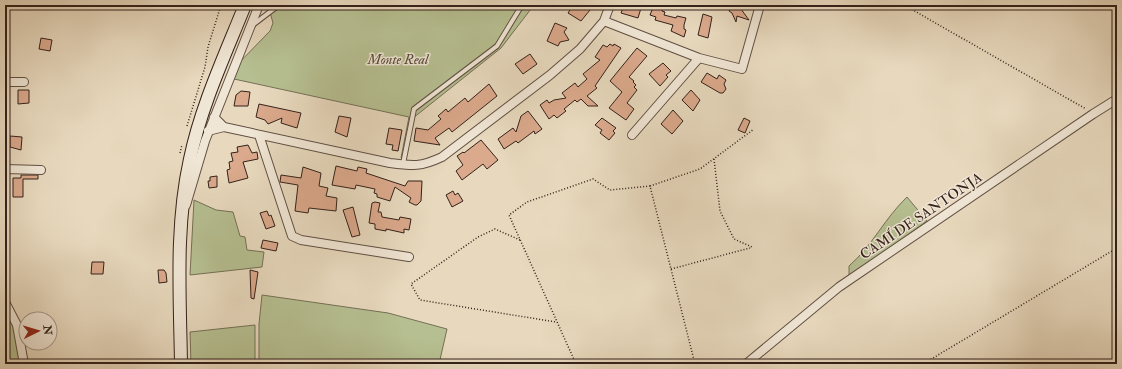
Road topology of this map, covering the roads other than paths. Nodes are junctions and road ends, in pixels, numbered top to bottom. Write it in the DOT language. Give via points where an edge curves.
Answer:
graph roads {
  1 [pos="245,5"];
  2 [pos="259,5"];
  3 [pos="278,5"];
  4 [pos="522,5"];
  5 [pos="610,5"];
  6 [pos="760,5"];
  7 [pos="604,21"];
  8 [pos="250,26"];
  9 [pos="699,58"];
  10 [pos="5,82"];
  11 [pos="24,82"];
  12 [pos="1117,99"];
  13 [pos="214,117"];
  14 [pos="224,127"];
  15 [pos="208,131"];
  16 [pos="259,135"];
  17 [pos="632,135"];
  18 [pos="403,164"];
  19 [pos="5,169"];
  20 [pos="41,170"];
  21 [pos="182,215"];
  22 [pos="409,257"];
  23 [pos="5,302"];
  24 [pos="24,364"];
  25 [pos="181,364"];
  26 [pos="746,364"];
  1 -- 21 [label="main road" via="196,134"];
  2 -- 8 [label="street"];
  3 -- 8 [label="lane"];
  4 -- 18 [label="lane" via="498,46 414,109"];
  5 -- 7 [label="street"];
  6 -- 9 [label="street" via="742,69"];
  7 -- 9 [label="street"];
  7 -- 18 [label="street" via="580,49 550,75 442,157 426,165"];
  8 -- 13 [label="street"];
  9 -- 17 [label="street"];
  10 -- 11 [label="street"];
  12 -- 26 [label="street, CAMÍ DE SANTONJA" via="840,287"];
  13 -- 14 [label="street"];
  13 -- 15 [label="street"];
  14 -- 15 [label="street"];
  14 -- 16 [label="street"];
  15 -- 21 [label="street" via="191,193"];
  16 -- 18 [label="street"];
  16 -- 22 [label="street" via="292,236 301,240"];
  19 -- 20 [label="street"];
  21 -- 25 [label="main road"];
  23 -- 24 [label="street" via="17,325"];
}
